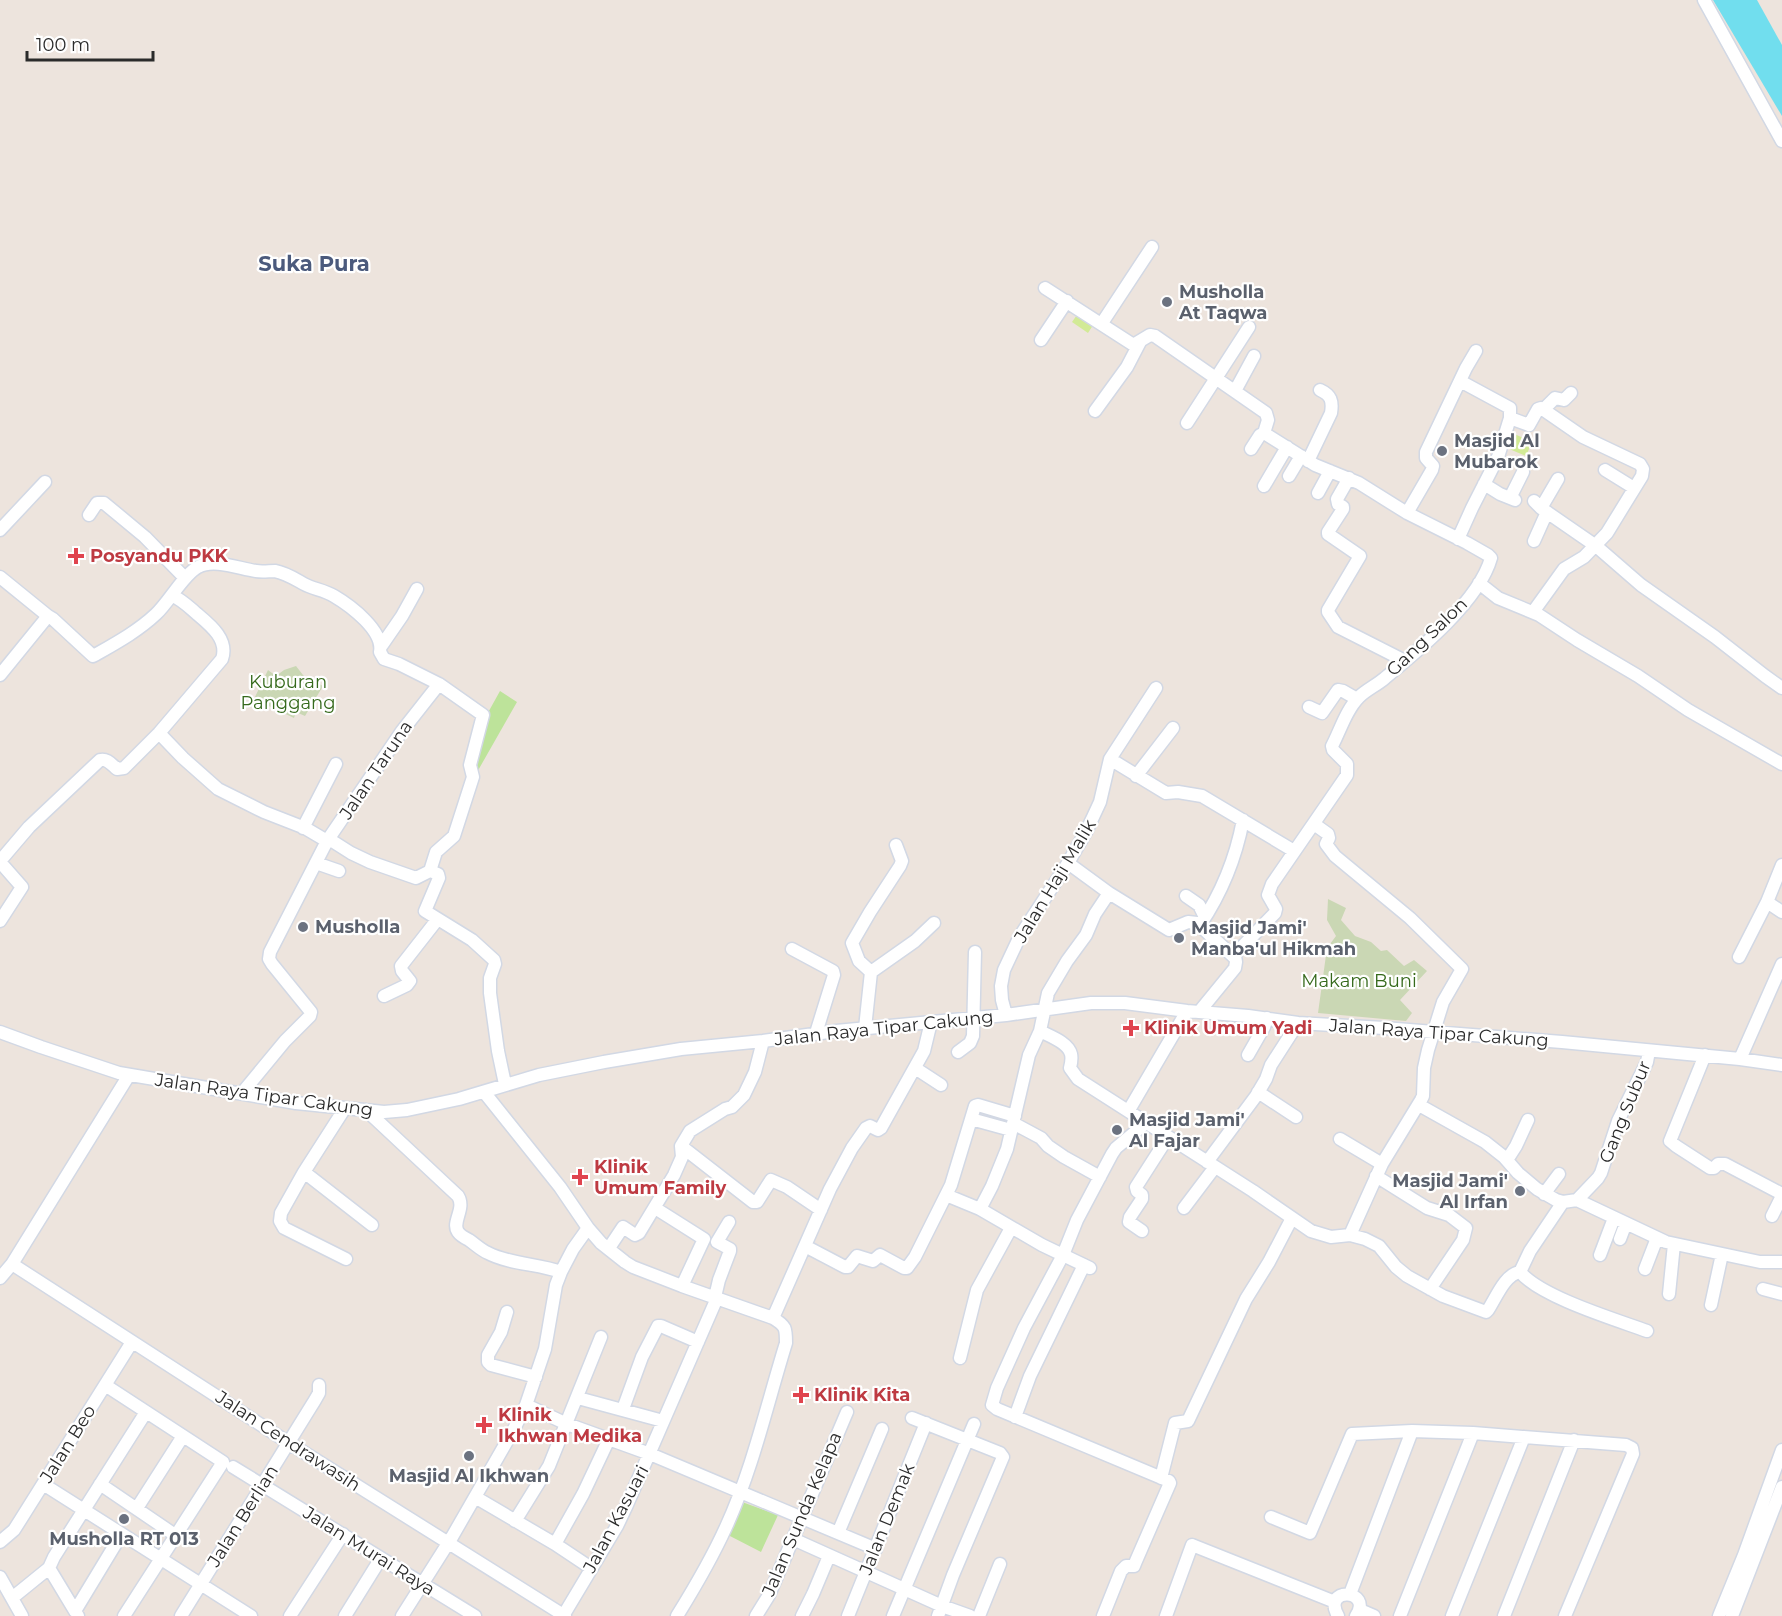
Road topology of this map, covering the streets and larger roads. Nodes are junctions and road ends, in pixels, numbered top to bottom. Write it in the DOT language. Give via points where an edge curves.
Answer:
graph roads {
  1 [pos="1704,0"];
  2 [pos="1782,141"];
  3 [pos="1152,247"];
  4 [pos="1045,288"];
  5 [pos="1067,301"];
  6 [pos="1102,323"];
  7 [pos="1249,327"];
  8 [pos="1041,340"];
  9 [pos="1140,342"];
  10 [pos="1476,351"];
  11 [pos="1254,356"];
  12 [pos="1216,378"];
  13 [pos="1460,381"];
  14 [pos="1235,390"];
  15 [pos="1320,390"];
  16 [pos="1570,393"];
  17 [pos="1544,409"];
  18 [pos="1095,411"];
  19 [pos="1510,418"];
  20 [pos="1187,423"];
  21 [pos="1264,433"];
  22 [pos="1287,447"];
  23 [pos="1251,449"];
  24 [pos="1305,459"];
  25 [pos="1605,470"];
  26 [pos="1330,471"];
  27 [pos="1523,472"];
  28 [pos="1289,476"];
  29 [pos="1349,478"];
  30 [pos="1558,479"];
  31 [pos="45,482"];
  32 [pos="1484,484"];
  33 [pos="1264,486"];
  34 [pos="1634,488"];
  35 [pos="1318,493"];
  36 [pos="1541,507"];
  37 [pos="1407,513"];
  38 [pos="88,515"];
  39 [pos="0,530"];
  40 [pos="1458,540"];
  41 [pos="1534,541"];
  42 [pos="1596,546"];
  43 [pos="0,577"];
  44 [pos="185,578"];
  45 [pos="1479,583"];
  46 [pos="417,589"];
  47 [pos="173,596"];
  48 [pos="1533,612"];
  49 [pos="51,617"];
  50 [pos="382,645"];
  51 [pos="1405,661"];
  52 [pos="0,675"];
  53 [pos="439,684"];
  54 [pos="1156,688"];
  55 [pos="1782,688"];
  56 [pos="1357,699"];
  57 [pos="1309,707"];
  58 [pos="1173,728"];
  59 [pos="159,733"];
  60 [pos="1110,759"];
  61 [pos="336,764"];
  62 [pos="1782,764"];
  63 [pos="1136,776"];
  64 [pos="1243,820"];
  65 [pos="1314,824"];
  66 [pos="303,828"];
  67 [pos="328,840"];
  68 [pos="896,845"];
  69 [pos="1294,851"];
  70 [pos="0,862"];
  71 [pos="316,863"];
  72 [pos="1068,863"];
  73 [pos="1782,865"];
  74 [pos="339,871"];
  75 [pos="430,871"];
  76 [pos="1109,893"];
  77 [pos="1186,896"];
  78 [pos="1767,902"];
  79 [pos="1782,912"];
  80 [pos="436,920"];
  81 [pos="0,921"];
  82 [pos="1203,921"];
  83 [pos="934,923"];
  84 [pos="792,949"];
  85 [pos="975,952"];
  86 [pos="1739,957"];
  87 [pos="1235,958"];
  88 [pos="1782,964"];
  89 [pos="871,972"];
  90 [pos="384,996"];
  91 [pos="1045,1008"];
  92 [pos="1193,1011"];
  93 [pos="1006,1015"];
  94 [pos="974,1018"];
  95 [pos="1267,1018"];
  96 [pos="931,1022"];
  97 [pos="1298,1023"];
  98 [pos="865,1028"];
  99 [pos="1040,1031"];
  100 [pos="0,1032"];
  101 [pos="1434,1032"];
  102 [pos="816,1033"];
  103 [pos="763,1041"];
  104 [pos="1649,1051"];
  105 [pos="958,1052"];
  106 [pos="1248,1055"];
  107 [pos="1705,1055"];
  108 [pos="1740,1059"];
  109 [pos="1782,1065"];
  110 [pos="915,1068"];
  111 [pos="129,1075"];
  112 [pos="505,1084"];
  113 [pos="941,1085"];
  114 [pos="484,1092"];
  115 [pos="1258,1092"];
  116 [pos="242,1093"];
  117 [pos="1419,1105"];
  118 [pos="345,1108"];
  119 [pos="366,1110"];
  120 [pos="1129,1110"];
  121 [pos="1296,1117"];
  122 [pos="1528,1120"];
  123 [pos="1147,1122"];
  124 [pos="1013,1123"];
  125 [pos="1168,1137"];
  126 [pos="1340,1139"];
  127 [pos="681,1146"];
  128 [pos="1507,1160"];
  129 [pos="1211,1164"];
  130 [pos="1382,1164"];
  131 [pos="304,1172"];
  132 [pos="1559,1174"];
  133 [pos="1376,1176"];
  134 [pos="1100,1177"];
  135 [pos="1544,1194"];
  136 [pos="946,1195"];
  137 [pos="1782,1195"];
  138 [pos="1577,1200"];
  139 [pos="1563,1202"];
  140 [pos="655,1208"];
  141 [pos="1184,1208"];
  142 [pos="980,1209"];
  143 [pos="821,1210"];
  144 [pos="1772,1216"];
  145 [pos="1292,1218"];
  146 [pos="1614,1218"];
  147 [pos="729,1222"];
  148 [pos="1626,1223"];
  149 [pos="372,1225"];
  150 [pos="588,1228"];
  151 [pos="1011,1228"];
  152 [pos="1142,1231"];
  153 [pos="1350,1234"];
  154 [pos="1657,1238"];
  155 [pos="1620,1239"];
  156 [pos="1674,1244"];
  157 [pos="805,1246"];
  158 [pos="609,1248"];
  159 [pos="1722,1254"];
  160 [pos="1063,1255"];
  161 [pos="1600,1255"];
  162 [pos="346,1259"];
  163 [pos="1782,1262"];
  164 [pos="12,1264"];
  165 [pos="1645,1269"];
  166 [pos="561,1272"];
  167 [pos="1520,1272"];
  168 [pos="0,1278"];
  169 [pos="682,1286"];
  170 [pos="1430,1289"];
  171 [pos="1763,1289"];
  172 [pos="1669,1294"];
  173 [pos="1782,1294"];
  174 [pos="716,1297"];
  175 [pos="1711,1305"];
  176 [pos="507,1312"];
  177 [pos="773,1318"];
  178 [pos="1647,1331"];
  179 [pos="601,1337"];
  180 [pos="132,1342"];
  181 [pos="698,1342"];
  182 [pos="960,1358"];
  183 [pos="536,1377"];
  184 [pos="105,1385"];
  185 [pos="319,1385"];
  186 [pos="578,1398"];
  187 [pos="526,1405"];
  188 [pos="622,1409"];
  189 [pos="146,1412"];
  190 [pos="847,1412"];
  191 [pos="1015,1417"];
  192 [pos="912,1419"];
  193 [pos="663,1421"];
  194 [pos="926,1423"];
  195 [pos="567,1424"];
  196 [pos="974,1424"];
  197 [pos="882,1429"];
  198 [pos="1412,1431"];
  199 [pos="1473,1433"];
  200 [pos="183,1436"];
  201 [pos="1524,1437"];
  202 [pos="609,1439"];
  203 [pos="967,1439"];
  204 [pos="1575,1440"];
  205 [pos="289,1443"];
  206 [pos="1782,1450"];
  207 [pos="651,1454"];
  208 [pos="228,1464"];
  209 [pos="1161,1478"];
  210 [pos="43,1484"];
  211 [pos="100,1484"];
  212 [pos="262,1485"];
  213 [pos="1782,1487"];
  214 [pos="740,1492"];
  215 [pos="475,1497"];
  216 [pos="136,1508"];
  217 [pos="83,1510"];
  218 [pos="802,1517"];
  219 [pos="1270,1517"];
  220 [pos="515,1521"];
  221 [pos="838,1533"];
  222 [pos="343,1534"];
  223 [pos="122,1535"];
  224 [pos="175,1535"];
  225 [pos="793,1539"];
  226 [pos="0,1542"];
  227 [pos="448,1542"];
  228 [pos="555,1544"];
  229 [pos="876,1549"];
  230 [pos="829,1556"];
  231 [pos="381,1558"];
  232 [pos="160,1559"];
  233 [pos="1000,1564"];
  234 [pos="49,1568"];
  235 [pos="591,1568"];
  236 [pos="866,1572"];
  237 [pos="0,1577"];
  238 [pos="200,1585"];
  239 [pos="422,1585"];
  240 [pos="904,1589"];
  241 [pos="1350,1594"];
  242 [pos="12,1598"];
  243 [pos="1335,1602"];
  244 [pos="455,1611"];
  245 [pos="940,1611"];
  246 [pos="76,1613"];
  247 [pos="1358,1613"];
  248 [pos="243,1614"];
  249 [pos="22,1616"];
  250 [pos="124,1616"];
  251 [pos="181,1616"];
  252 [pos="290,1616"];
  253 [pos="345,1616"];
  254 [pos="402,1616"];
  255 [pos="475,1616"];
  256 [pos="564,1616"];
  257 [pos="677,1616"];
  258 [pos="756,1616"];
  259 [pos="802,1616"];
  260 [pos="848,1616"];
  261 [pos="893,1616"];
  262 [pos="970,1616"];
  263 [pos="979,1616"];
  264 [pos="1103,1616"];
  265 [pos="1166,1616"];
  266 [pos="1338,1616"];
  267 [pos="1374,1616"];
  268 [pos="1400,1616"];
  269 [pos="1452,1616"];
  270 [pos="1504,1616"];
  271 [pos="1565,1616"];
  272 [pos="1719,1616"];
  273 [pos="1732,1616"];
  1 -- 2 [label="street"];
  3 -- 6 [label="street"];
  4 -- 5 [label="street"];
  5 -- 6 [label="street"];
  5 -- 8 [label="street"];
  6 -- 9 [label="street" via="1132,344"];
  7 -- 12 [label="street"];
  9 -- 12 [label="street" via="1146,336 1155,336"];
  9 -- 18 [label="street"];
  10 -- 13 [label="street"];
  11 -- 14 [label="street"];
  12 -- 14 [label="street"];
  12 -- 20 [label="street"];
  13 -- 19 [label="street" via="1510,408"];
  13 -- 37 [label="street" via="1425,452 1432,470"];
  14 -- 21 [label="street" via="1268,415"];
  15 -- 24 [label="street" via="1328,395 1331,413"];
  16 -- 17 [label="street" via="1564,400 1552,399"];
  17 -- 19 [label="street" via="1538,410 1529,424"];
  17 -- 34 [label="street" via="1583,437 1640,465 1642,476"];
  19 -- 32 [label="street" via="1498,457"];
  21 -- 22 [label="street, Gang Salon"];
  21 -- 23 [label="street"];
  22 -- 24 [label="street, Gang Salon"];
  22 -- 33 [label="street"];
  24 -- 26 [label="street, Gang Salon"];
  24 -- 28 [label="street"];
  25 -- 34 [label="street"];
  26 -- 29 [label="street, Gang Salon"];
  26 -- 35 [label="street"];
  27 -- 32 [label="street" via="1513,499"];
  29 -- 37 [label="street, Gang Salon"];
  29 -- 51 [label="street" via="1337,499 1343,509 1328,534 1360,556 1328,612 1338,627"];
  30 -- 36 [label="street"];
  31 -- 39 [label="street"];
  32 -- 40 [label="street"];
  34 -- 42 [label="street"];
  36 -- 41 [label="street"];
  36 -- 42 [label="street"];
  37 -- 40 [label="street, Gang Salon"];
  38 -- 44 [label="street" via="97,503 104,503"];
  40 -- 45 [label="street, Gang Salon" via="1491,558"];
  42 -- 48 [label="street" via="1564,569"];
  42 -- 55 [label="street" via="1641,585"];
  43 -- 49 [label="street"];
  44 -- 47 [label="street"];
  44 -- 50 [label="street" via="200,566 231,564 294,577 333,595 358,613"];
  45 -- 48 [label="street" via="1504,602"];
  45 -- 51 [label="street, Gang Salon" via="1461,607"];
  46 -- 50 [label="street"];
  47 -- 49 [label="street" via="129,636 95,656"];
  47 -- 59 [label="street" via="213,627 223,656"];
  48 -- 62 [label="street" via="1720,730"];
  49 -- 52 [label="street"];
  50 -- 53 [label="street" via="384,659"];
  51 -- 56 [label="street, Gang Salon"];
  53 -- 67 [label="street, Jalan Taruna"];
  53 -- 75 [label="street" via="483,715 470,765 473,777 454,836 436,852"];
  54 -- 60 [label="street, Jalan Haji Malik"];
  56 -- 57 [label="street" via="1338,690 1322,713"];
  56 -- 65 [label="street, Gang Salon" via="1332,746 1347,764 1347,775"];
  58 -- 63 [label="street"];
  59 -- 66 [label="street" via="218,789"];
  59 -- 70 [label="street" via="124,768 117,769 100,760 29,827"];
  60 -- 63 [label="street"];
  60 -- 72 [label="street, Jalan Haji Malik" via="1096,813"];
  61 -- 66 [label="street"];
  63 -- 64 [label="street" via="1166,793 1200,795"];
  64 -- 69 [label="street"];
  64 -- 82 [label="street" via="1239,844"];
  65 -- 69 [label="street, Gang Salon"];
  65 -- 101 [label="street" via="1328,834 1326,844 1335,856 1461,966"];
  66 -- 67 [label="street"];
  67 -- 71 [label="street, Jalan Taruna"];
  67 -- 75 [label="street" via="370,862 416,878"];
  68 -- 89 [label="street" via="902,863 852,943 859,961"];
  69 -- 87 [label="street, Gang Salon" via="1268,893 1275,913"];
  70 -- 81 [label="street" via="22,886"];
  71 -- 74 [label="street"];
  71 -- 116 [label="street, Jalan Taruna" via="269,959 309,1008 310,1016"];
  72 -- 76 [label="street"];
  72 -- 93 [label="street, Jalan Haji Malik" via="1020,936 1004,970 1001,986"];
  73 -- 78 [label="street"];
  75 -- 80 [label="street" via="439,878 424,911"];
  76 -- 82 [label="street" via="1169,930"];
  76 -- 91 [label="street" via="1053,983"];
  77 -- 82 [label="street" via="1199,905"];
  78 -- 79 [label="street"];
  78 -- 86 [label="street"];
  80 -- 90 [label="street" via="401,966 410,981"];
  80 -- 112 [label="street" via="472,940 494,960 490,993"];
  82 -- 87 [label="street"];
  83 -- 89 [label="street"];
  84 -- 102 [label="street" via="834,975"];
  85 -- 94 [label="street"];
  87 -- 92 [label="street, Gang Salon" via="1235,968"];
  88 -- 108 [label="street"];
  89 -- 98 [label="street"];
  91 -- 92 [label="street, Jalan Raya Tipar Cakung" via="1125,1003"];
  91 -- 93 [label="street, Jalan Raya Tipar Cakung"];
  91 -- 99 [label="street"];
  92 -- 95 [label="street, Jalan Raya Tipar Cakung"];
  92 -- 120 [label="street, Gang Salon"];
  93 -- 94 [label="street, Jalan Raya Tipar Cakung"];
  94 -- 96 [label="street, Jalan Raya Tipar Cakung"];
  94 -- 105 [label="street" via="972,1040"];
  95 -- 97 [label="street, Jalan Raya Tipar Cakung"];
  95 -- 106 [label="street"];
  96 -- 98 [label="street, Jalan Raya Tipar Cakung"];
  96 -- 110 [label="street" via="926,1047"];
  97 -- 101 [label="street, Jalan Raya Tipar Cakung"];
  97 -- 115 [label="street"];
  98 -- 102 [label="street, Jalan Raya Tipar Cakung"];
  99 -- 120 [label="street" via="1070,1050 1074,1075"];
  99 -- 124 [label="street" via="1029,1055"];
  100 -- 111 [label="street, Jalan Raya Tipar Cakung"];
  101 -- 104 [label="street, Jalan Raya Tipar Cakung"];
  101 -- 117 [label="street" via="1425,1060"];
  102 -- 103 [label="street, Jalan Raya Tipar Cakung"];
  103 -- 112 [label="street, Jalan Raya Tipar Cakung" via="636,1056"];
  103 -- 127 [label="street" via="744,1095 732,1107 690,1131"];
  104 -- 107 [label="street, Jalan Raya Tipar Cakung"];
  104 -- 138 [label="street, Gang Subur" via="1618,1121 1601,1173"];
  107 -- 108 [label="street, Jalan Raya Tipar Cakung"];
  107 -- 137 [label="street" via="1670,1141 1710,1168 1725,1164"];
  108 -- 109 [label="street, Jalan Raya Tipar Cakung"];
  110 -- 113 [label="street"];
  110 -- 143 [label="street" via="881,1128 868,1127 852,1148"];
  111 -- 116 [label="street, Jalan Raya Tipar Cakung"];
  111 -- 164 [label="street"];
  112 -- 114 [label="street, Jalan Raya Tipar Cakung"];
  114 -- 119 [label="street, Jalan Raya Tipar Cakung" via="407,1110"];
  114 -- 150 [label="street"];
  115 -- 121 [label="street"];
  115 -- 129 [label="street"];
  116 -- 118 [label="street, Jalan Raya Tipar Cakung" via="299,1098"];
  117 -- 128 [label="street" via="1485,1142"];
  117 -- 130 [label="street"];
  118 -- 119 [label="street, Jalan Raya Tipar Cakung"];
  118 -- 131 [label="street"];
  119 -- 166 [label="street" via="459,1196 458,1233 491,1254"];
  120 -- 123 [label="street"];
  122 -- 128 [label="street"];
  123 -- 125 [label="street"];
  123 -- 134 [label="street" via="1116,1148"];
  124 -- 134 [label="street"];
  124 -- 136 [label="street" via="971,1119"];
  124 -- 142 [label="street" via="1007,1149"];
  125 -- 129 [label="street"];
  125 -- 152 [label="street" via="1136,1187 1142,1199 1129,1222"];
  126 -- 130 [label="street"];
  127 -- 140 [label="street" via="679,1165"];
  127 -- 143 [label="street" via="753,1202 757,1202 771,1180"];
  128 -- 135 [label="street"];
  129 -- 141 [label="street"];
  129 -- 145 [label="street"];
  130 -- 133 [label="street"];
  131 -- 149 [label="street"];
  131 -- 162 [label="street" via="280,1221 293,1233"];
  132 -- 135 [label="street"];
  133 -- 153 [label="street"];
  133 -- 170 [label="street" via="1466,1228 1463,1240"];
  134 -- 160 [label="street"];
  135 -- 139 [label="street"];
  136 -- 142 [label="street"];
  136 -- 157 [label="street" via="907,1268 880,1255 871,1262 857,1256 844,1267"];
  137 -- 144 [label="street"];
  138 -- 139 [label="street"];
  138 -- 146 [label="street"];
  139 -- 167 [label="street"];
  140 -- 158 [label="street" via="639,1233 623,1227"];
  140 -- 169 [label="street" via="704,1239"];
  142 -- 151 [label="street"];
  143 -- 157 [label="street"];
  145 -- 153 [label="street" via="1311,1231 1331,1237"];
  145 -- 209 [label="street" via="1246,1299 1188,1421 1175,1423"];
  146 -- 148 [label="street"];
  146 -- 161 [label="street"];
  147 -- 174 [label="street, Jalan Kasuari" via="717,1242 730,1251"];
  148 -- 154 [label="street"];
  148 -- 155 [label="street"];
  150 -- 158 [label="street"];
  150 -- 166 [label="street"];
  151 -- 160 [label="street"];
  151 -- 182 [label="street" via="977,1290"];
  153 -- 170 [label="street" via="1379,1246 1401,1271"];
  154 -- 156 [label="street"];
  154 -- 165 [label="street"];
  156 -- 159 [label="street"];
  156 -- 172 [label="street"];
  157 -- 177 [label="street"];
  158 -- 169 [label="street" via="633,1267"];
  159 -- 163 [label="street"];
  159 -- 175 [label="street"];
  160 -- 191 [label="street" via="997,1388 992,1405"];
  160 -- 191 [label="street" via="1087,1267 1030,1376"];
  164 -- 168 [label="street"];
  164 -- 180 [label="street, Jalan Cendrawasih"];
  166 -- 183 [label="street"];
  167 -- 170 [label="street" via="1513,1273 1486,1312"];
  167 -- 178 [label="street" via="1552,1294"];
  169 -- 174 [label="street"];
  171 -- 173 [label="street"];
  174 -- 177 [label="street"];
  174 -- 181 [label="street, Jalan Kasuari"];
  176 -- 183 [label="street" via="487,1361"];
  177 -- 214 [label="street" via="786,1328 786,1342"];
  179 -- 186 [label="street"];
  180 -- 184 [label="street, Jalan Beo"];
  180 -- 205 [label="street, Jalan Cendrawasih"];
  181 -- 188 [label="street" via="658,1326"];
  181 -- 193 [label="street, Jalan Kasuari"];
  183 -- 187 [label="street"];
  184 -- 189 [label="street, Jalan Murai Raya"];
  184 -- 210 [label="street, Jalan Beo"];
  185 -- 205 [label="street, Jalan Berlian" via="317,1397"];
  186 -- 188 [label="street"];
  186 -- 195 [label="street"];
  187 -- 195 [label="street"];
  187 -- 215 [label="street"];
  188 -- 193 [label="street"];
  189 -- 200 [label="street, Jalan Murai Raya"];
  189 -- 211 [label="street"];
  190 -- 218 [label="street, Jalan Sunda Kelapa"];
  191 -- 209 [label="street"];
  192 -- 194 [label="street"];
  193 -- 207 [label="street, Jalan Kasuari"];
  194 -- 203 [label="street"];
  194 -- 229 [label="street, Jalan Demak"];
  195 -- 202 [label="street"];
  195 -- 220 [label="street" via="549,1466"];
  196 -- 203 [label="street"];
  197 -- 221 [label="street"];
  198 -- 199 [label="street"];
  198 -- 219 [label="street" via="1352,1434 1310,1533"];
  198 -- 241 [label="street"];
  199 -- 201 [label="street"];
  199 -- 268 [label="street"];
  200 -- 208 [label="street, Jalan Murai Raya"];
  200 -- 216 [label="street"];
  201 -- 204 [label="street"];
  201 -- 269 [label="street"];
  202 -- 207 [label="street"];
  202 -- 228 [label="street"];
  203 -- 240 [label="street"];
  203 -- 245 [label="street" via="1003,1457"];
  204 -- 270 [label="street"];
  204 -- 271 [label="street" via="1626,1444 1633,1454"];
  205 -- 212 [label="street, Jalan Berlian"];
  205 -- 227 [label="street, Jalan Cendrawasih"];
  206 -- 272 [label="street"];
  207 -- 214 [label="street"];
  207 -- 235 [label="street, Jalan Kasuari"];
  208 -- 212 [label="street, Jalan Murai Raya"];
  208 -- 224 [label="street"];
  209 -- 264 [label="street" via="1170,1485 1137,1561 1121,1571"];
  210 -- 217 [label="street"];
  210 -- 226 [label="street, Jalan Beo" via="14,1530"];
  211 -- 216 [label="street"];
  211 -- 217 [label="street"];
  212 -- 222 [label="street, Jalan Murai Raya"];
  212 -- 238 [label="street, Jalan Berlian"];
  213 -- 273 [label="street"];
  214 -- 218 [label="street"];
  214 -- 257 [label="street" via="727,1527"];
  215 -- 220 [label="street"];
  215 -- 227 [label="street"];
  216 -- 224 [label="street"];
  217 -- 223 [label="street"];
  217 -- 234 [label="street"];
  218 -- 221 [label="street"];
  218 -- 225 [label="street, Jalan Sunda Kelapa"];
  220 -- 228 [label="street"];
  221 -- 229 [label="street"];
  222 -- 231 [label="street, Jalan Murai Raya"];
  222 -- 252 [label="street"];
  223 -- 232 [label="street"];
  223 -- 246 [label="street"];
  224 -- 232 [label="street"];
  225 -- 230 [label="street"];
  225 -- 258 [label="street, Jalan Sunda Kelapa"];
  227 -- 239 [label="street"];
  227 -- 256 [label="street, Jalan Cendrawasih"];
  228 -- 235 [label="street"];
  229 -- 236 [label="street, Jalan Demak"];
  230 -- 236 [label="street"];
  230 -- 259 [label="street"];
  231 -- 239 [label="street, Jalan Murai Raya"];
  231 -- 253 [label="street"];
  232 -- 238 [label="street"];
  232 -- 250 [label="street"];
  233 -- 263 [label="street"];
  234 -- 242 [label="street"];
  234 -- 246 [label="street"];
  235 -- 256 [label="street, Jalan Kasuari"];
  236 -- 240 [label="street"];
  236 -- 260 [label="street, Jalan Demak"];
  237 -- 242 [label="street"];
  238 -- 248 [label="street"];
  238 -- 251 [label="street, Jalan Berlian"];
  239 -- 244 [label="street, Jalan Murai Raya"];
  239 -- 254 [label="street"];
  240 -- 245 [label="street"];
  240 -- 261 [label="street"];
  241 -- 243 [label="street"];
  241 -- 247 [label="street" via="1360,1603"];
  242 -- 249 [label="street"];
  243 -- 265 [label="street" via="1192,1545"];
  243 -- 266 [label="street"];
  244 -- 255 [label="street, Jalan Murai Raya"];
  245 -- 262 [label="street"];
  247 -- 267 [label="street"];
}
